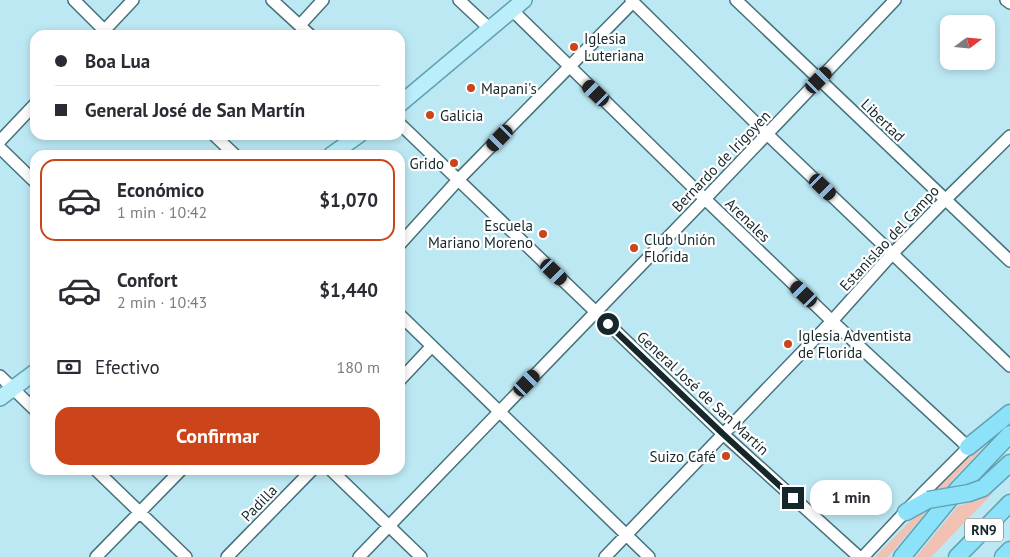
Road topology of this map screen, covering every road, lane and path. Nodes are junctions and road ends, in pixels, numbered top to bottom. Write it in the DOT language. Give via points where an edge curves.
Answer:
graph roads {
  1 [pos="74,0"];
  2 [pos="133,0"];
  3 [pos="272,0"];
  4 [pos="323,0"];
  5 [pos="459,0"];
  6 [pos="524,0"];
  7 [pos="736,0"];
  8 [pos="895,0"];
  9 [pos="1006,0"];
  10 [pos="632,1"];
  11 [pos="1010,3"];
  12 [pos="512,10"];
  13 [pos="300,25"];
  14 [pos="490,29"];
  15 [pos="101,30"];
  16 [pos="108,30"];
  17 [pos="305,30"];
  18 [pos="569,66"];
  19 [pos="819,80"];
  20 [pos="405,100"];
  21 [pos="30,109"];
  22 [pos="405,129"];
  23 [pos="767,134"];
  24 [pos="1010,136"];
  25 [pos="219,140"];
  26 [pos="351,140"];
  27 [pos="0,141"];
  28 [pos="0,148"];
  29 [pos="230,150"];
  30 [pos="338,150"];
  31 [pos="30,177"];
  32 [pos="458,180"];
  33 [pos="705,199"];
  34 [pos="945,200"];
  35 [pos="405,238"];
  36 [pos="892,254"];
  37 [pos="1010,261"];
  38 [pos="595,311"];
  39 [pos="405,320"];
  40 [pos="832,321"];
  41 [pos="432,346"];
  42 [pos="1010,366"];
  43 [pos="405,375"];
  44 [pos="0,376"];
  45 [pos="30,376"];
  46 [pos="13,388"];
  47 [pos="0,398"];
  48 [pos="1010,404"];
  49 [pos="30,405"];
  50 [pos="500,411"];
  51 [pos="1010,413"];
  52 [pos="723,434"];
  53 [pos="1010,434"];
  54 [pos="968,448"];
  55 [pos="1010,463"];
  56 [pos="101,475"];
  57 [pos="176,475"];
  58 [pos="307,475"];
  59 [pos="336,475"];
  60 [pos="1010,503"];
  61 [pos="140,512"];
  62 [pos="906,512"];
  63 [pos="390,526"];
  64 [pos="626,535"];
  65 [pos="1010,550"];
  66 [pos="96,557"];
  67 [pos="186,557"];
  68 [pos="227,557"];
  69 [pos="359,557"];
  70 [pos="421,557"];
  71 [pos="605,557"];
  72 [pos="649,557"];
  73 [pos="859,557"];
  74 [pos="863,557"];
  75 [pos="902,557"];
  76 [pos="957,557"];
  77 [pos="1003,557"];
  1 -- 15 [label="street"];
  2 -- 16 [label="street"];
  3 -- 13 [label="street"];
  4 -- 13 [label="street"];
  5 -- 14 [label="street"];
  6 -- 12 [label="main road"];
  7 -- 19 [label="street, Libertad"];
  8 -- 19 [label="street, Bernardo de Irigoyen"];
  9 -- 11 [label="street"];
  10 -- 18 [label="street"];
  10 -- 23 [label="street"];
  12 -- 14 [label="main road"];
  12 -- 18 [label="street, Arenales"];
  13 -- 17 [label="street"];
  14 -- 20 [label="main road"];
  18 -- 32 [label="street"];
  18 -- 33 [label="street, Arenales"];
  19 -- 23 [label="street, Bernardo de Irigoyen"];
  19 -- 34 [label="street, Libertad"];
  21 -- 27 [label="street"];
  22 -- 32 [label="street, General José de San Martín"];
  23 -- 33 [label="street, Bernardo de Irigoyen"];
  23 -- 36 [label="street"];
  24 -- 34 [label="street, Estanislao del Campo"];
  25 -- 29 [label="street"];
  26 -- 30 [label="main road"];
  28 -- 31 [label="street"];
  32 -- 35 [label="street"];
  32 -- 38 [label="street, General José de San Martín"];
  33 -- 38 [label="street, Bernardo de Irigoyen"];
  33 -- 40 [label="street, Arenales"];
  34 -- 36 [label="street, Estanislao del Campo"];
  34 -- 37 [label="street, Libertad"];
  36 -- 40 [label="street, Estanislao del Campo"];
  36 -- 42 [label="street"];
  38 -- 50 [label="street, Bernardo de Irigoyen"];
  38 -- 52 [label="street, General José de San Martín"];
  39 -- 41 [label="street"];
  40 -- 52 [label="street, Estanislao del Campo"];
  40 -- 54 [label="street, Arenales"];
  41 -- 43 [label="street"];
  41 -- 50 [label="street"];
  44 -- 46 [label="street"];
  45 -- 46 [label="main road"];
  46 -- 47 [label="main road"];
  46 -- 49 [label="street"];
  48 -- 54 [label="street"];
  50 -- 63 [label="street, Bernardo de Irigoyen"];
  50 -- 64 [label="street"];
  51 -- 54 [label="highway"];
  52 -- 64 [label="street, Estanislao del Campo"];
  52 -- 73 [label="street, General José de San Martín"];
  53 -- 75 [label="highway" via="957,490"];
  54 -- 62 [label="street"];
  55 -- 62 [label="highway, bridge" via="983,488 928,500"];
  56 -- 61 [label="street"];
  57 -- 61 [label="street"];
  58 -- 68 [label="street, Padilla"];
  59 -- 63 [label="street"];
  60 -- 76 [label="highway, RN9"];
  61 -- 66 [label="street"];
  61 -- 67 [label="street"];
  62 -- 74 [label="street"];
  63 -- 69 [label="street, Bernardo de Irigoyen"];
  63 -- 70 [label="street"];
  64 -- 71 [label="street, Estanislao del Campo"];
  64 -- 72 [label="street"];
  65 -- 77 [label="highway, RN9"];
}
